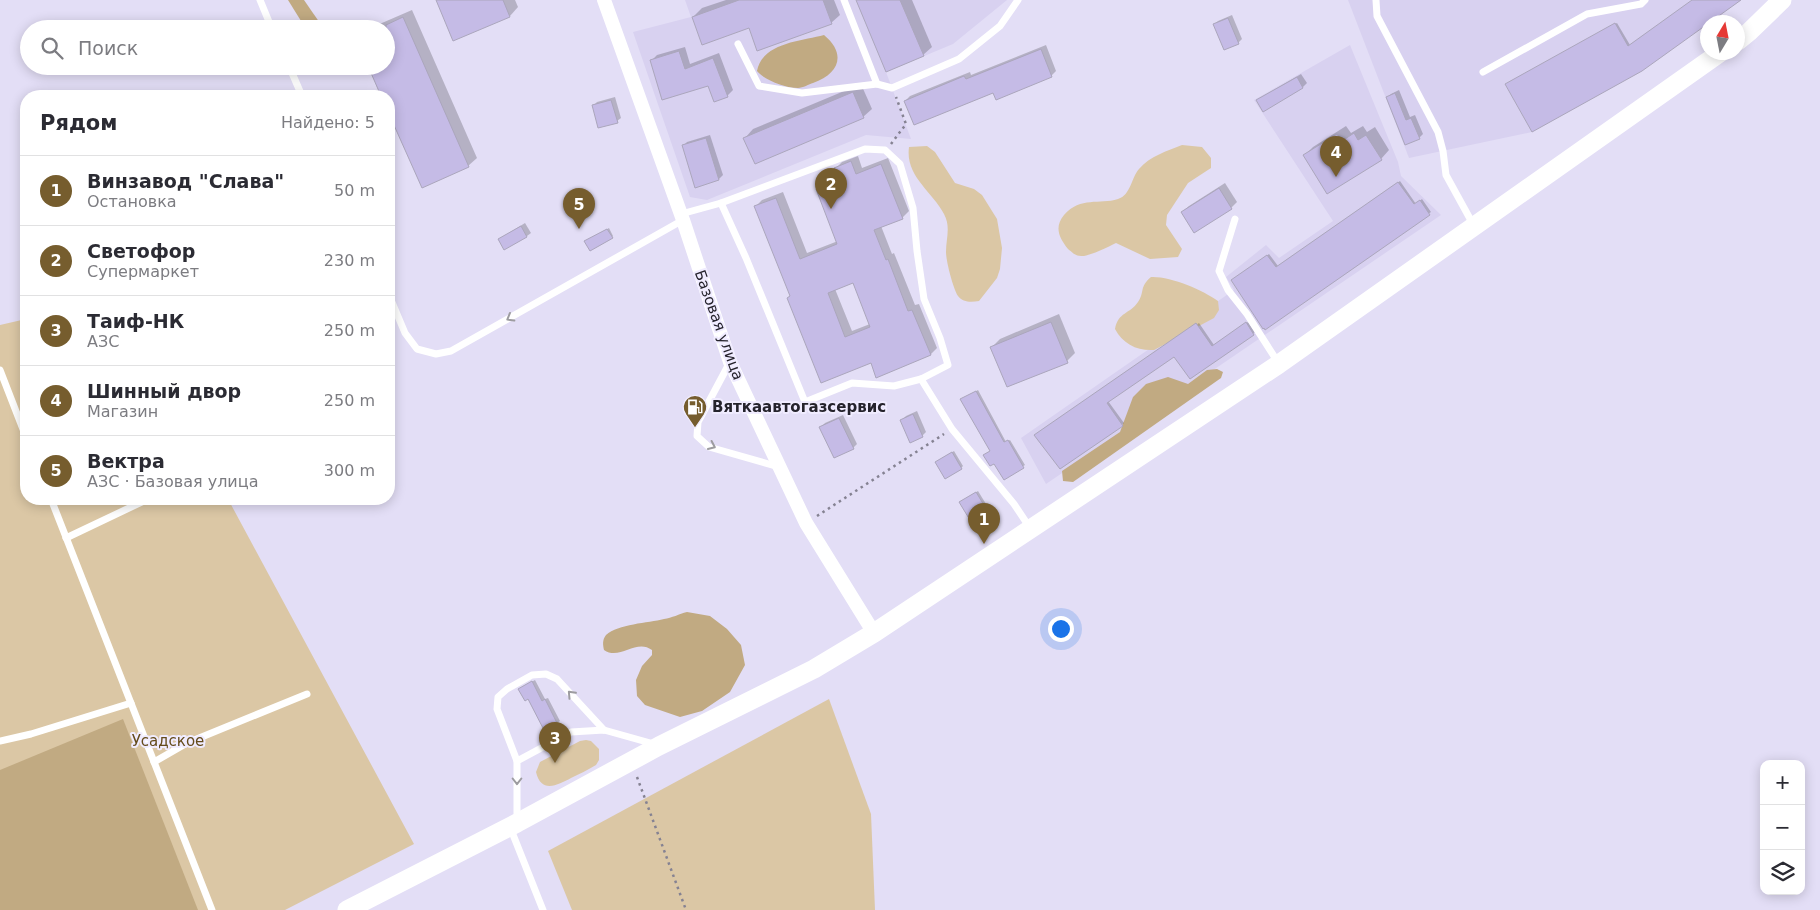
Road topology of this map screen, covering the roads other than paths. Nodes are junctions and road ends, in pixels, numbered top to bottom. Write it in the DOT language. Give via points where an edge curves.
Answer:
graph roads {
  1 [pos="260,0"];
  2 [pos="604,0"];
  3 [pos="844,0"];
  4 [pos="1018,0"];
  5 [pos="1376,0"];
  6 [pos="1645,0"];
  7 [pos="1782,0"];
  8 [pos="268,20"];
  9 [pos="1745,35"];
  10 [pos="738,44"];
  11 [pos="1710,60"];
  12 [pos="1483,72"];
  13 [pos="293,75"];
  14 [pos="877,84"];
  15 [pos="299,90"];
  16 [pos="721,203"];
  17 [pos="682,217"];
  18 [pos="1235,219"];
  19 [pos="1474,226"];
  20 [pos="395,309"];
  21 [pos="730,362"];
  22 [pos="1279,364"];
  23 [pos="0,370"];
  24 [pos="921,379"];
  25 [pos="20,421"];
  26 [pos="779,467"];
  27 [pos="53,505"];
  28 [pos="135,505"];
  29 [pos="1030,529"];
  30 [pos="66,538"];
  31 [pos="874,633"];
  32 [pos="307,694"];
  33 [pos="131,703"];
  34 [pos="604,730"];
  35 [pos="0,742"];
  36 [pos="659,746"];
  37 [pos="154,762"];
  38 [pos="517,762"];
  39 [pos="513,825"];
  40 [pos="212,910"];
  41 [pos="347,910"];
  42 [pos="543,910"];
  1 -- 8 [label="lane"];
  2 -- 17 [label="street, Базовая улица"];
  3 -- 14 [label="lane"];
  4 -- 14 [label="lane" via="1000,26 958,59 892,88"];
  5 -- 19 [label="lane" via="1377,16 1438,132 1446,175"];
  6 -- 12 [label="lane" via="1641,4 1587,14"];
  7 -- 9 [label="main road"];
  10 -- 14 [label="lane" via="759,86 802,92"];
  11 -- 19 [label="main road"];
  13 -- 15 [label="lane"];
  16 -- 17 [label="lane"];
  16 -- 24 [label="lane" via="805,402 852,383 894,386"];
  16 -- 24 [label="lane" via="865,149 885,150 900,164 913,208 924,299 948,365"];
  17 -- 20 [label="lane, one-way" via="451,351 436,354 417,349 405,333"];
  17 -- 21 [label="street, Базовая улица"];
  18 -- 22 [label="lane" via="1219,272"];
  19 -- 22 [label="main road"];
  21 -- 26 [label="street, Базовая улица"];
  21 -- 26 [label="lane, one-way" via="698,422 697,436 709,447"];
  22 -- 29 [label="main road"];
  23 -- 25 [label="lane"];
  24 -- 29 [label="lane" via="952,429 1014,504"];
  26 -- 31 [label="street, Базовая улица" via="806,523"];
  27 -- 30 [label="lane"];
  28 -- 30 [label="lane"];
  29 -- 31 [label="main road"];
  30 -- 33 [label="lane"];
  31 -- 36 [label="main road" via="814,668"];
  32 -- 37 [label="lane" via="187,744"];
  33 -- 35 [label="lane"];
  33 -- 37 [label="lane"];
  34 -- 36 [label="lane"];
  34 -- 38 [label="lane" via="571,732"];
  34 -- 38 [label="lane, one-way" via="558,679 546,674 532,675 498,697 497,709"];
  36 -- 39 [label="main road"];
  37 -- 40 [label="lane"];
  38 -- 39 [label="lane, one-way"];
  39 -- 41 [label="main road"];
  39 -- 42 [label="lane"];
}
